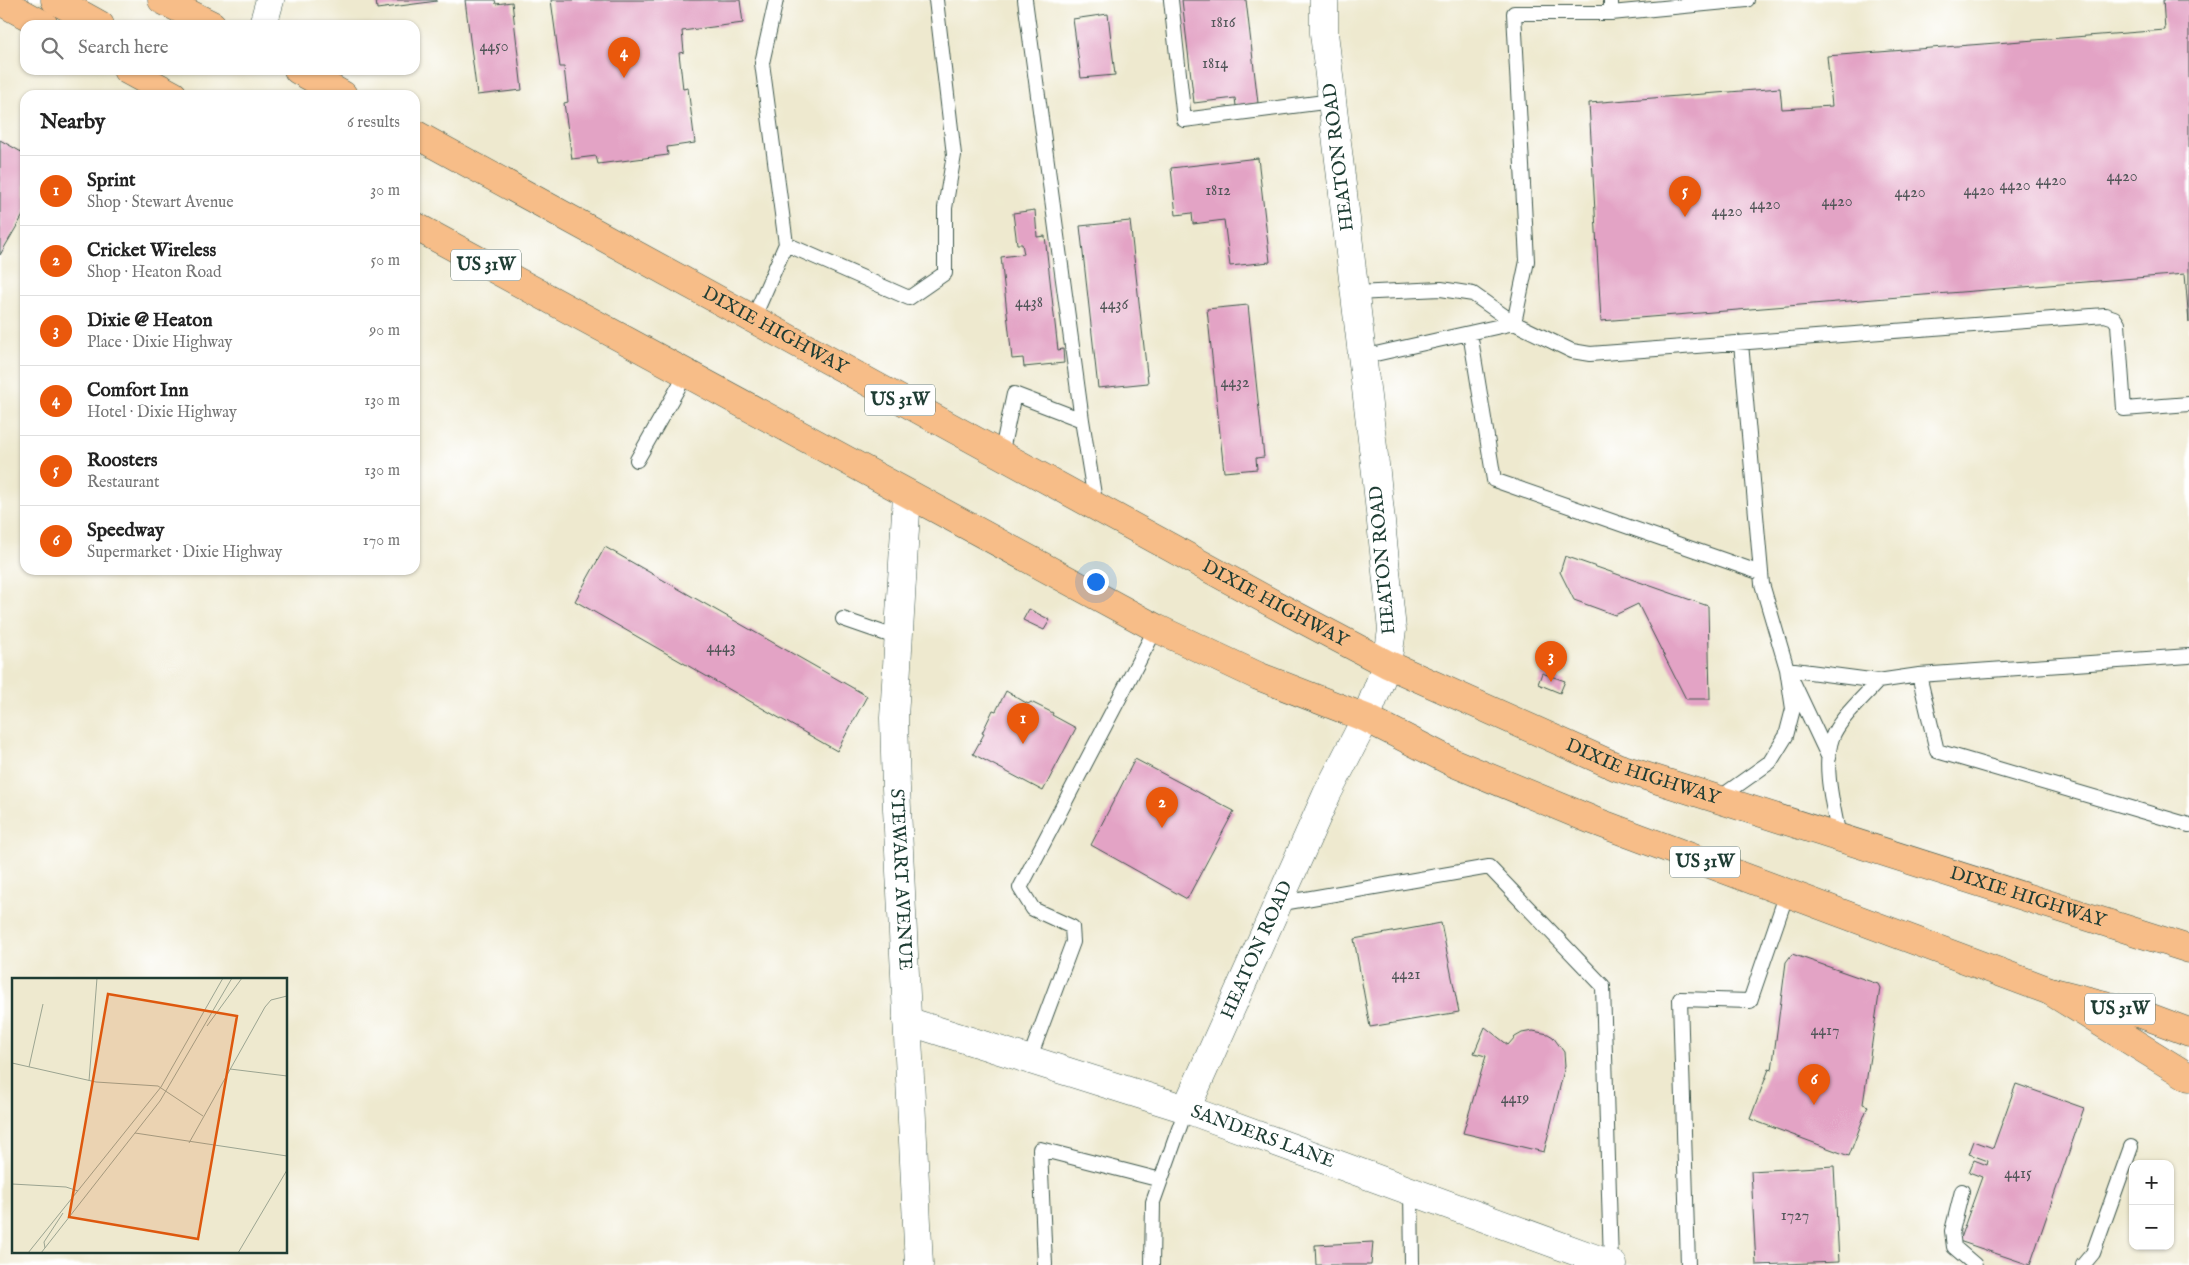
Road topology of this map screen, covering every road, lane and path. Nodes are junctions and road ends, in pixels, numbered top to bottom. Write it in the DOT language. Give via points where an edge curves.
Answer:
graph roads {
  1 [pos="55,0"];
  2 [pos="162,0"];
  3 [pos="270,0"];
  4 [pos="776,0"];
  5 [pos="936,0"];
  6 [pos="1025,0"];
  7 [pos="1171,0"];
  8 [pos="1324,0"];
  9 [pos="1747,0"];
  10 [pos="0,1"];
  11 [pos="1611,7"];
  12 [pos="35,20"];
  13 [pos="91,20"];
  14 [pos="202,20"];
  15 [pos="264,20"];
  16 [pos="136,75"];
  17 [pos="307,75"];
  18 [pos="164,90"];
  19 [pos="334,90"];
  20 [pos="1332,101"];
  21 [pos="420,137"];
  22 [pos="420,229"];
  23 [pos="786,244"];
  24 [pos="1355,293"];
  25 [pos="753,319"];
  26 [pos="1514,323"];
  27 [pos="1470,333"];
  28 [pos="1740,343"];
  29 [pos="1362,358"];
  30 [pos="686,374"];
  31 [pos="2189,404"];
  32 [pos="1082,420"];
  33 [pos="1002,455"];
  34 [pos="637,460"];
  35 [pos="907,494"];
  36 [pos="1096,507"];
  37 [pos="1761,573"];
  38 [pos="843,619"];
  39 [pos="1156,628"];
  40 [pos="898,638"];
  41 [pos="2189,656"];
  42 [pos="1386,664"];
  43 [pos="1787,668"];
  44 [pos="1919,675"];
  45 [pos="1878,681"];
  46 [pos="1366,718"];
  47 [pos="1829,758"];
  48 [pos="1718,799"];
  49 [pos="2189,825"];
  50 [pos="1839,837"];
  51 [pos="1787,893"];
  52 [pos="1277,904"];
  53 [pos="2189,949"];
  54 [pos="2050,991"];
  55 [pos="907,1022"];
  56 [pos="2189,1032"];
  57 [pos="1029,1060"];
  58 [pos="2189,1077"];
  59 [pos="1186,1109"];
  60 [pos="2131,1147"];
  61 [pos="1160,1180"];
  62 [pos="1411,1191"];
  63 [pos="1962,1191"];
  64 [pos="919,1265"];
  65 [pos="1045,1265"];
  66 [pos="1152,1265"];
  67 [pos="1412,1265"];
  68 [pos="1612,1265"];
  69 [pos="1688,1265"];
  70 [pos="1976,1265"];
  71 [pos="2083,1265"];
  1 -- 13 [label="main road"];
  2 -- 14 [label="main road"];
  3 -- 15 [label="street"];
  4 -- 23 [label="lane" via="762,64"];
  5 -- 23 [label="lane" via="954,154 945,208 945,274 908,298"];
  6 -- 32 [label="lane"];
  7 -- 20 [label="lane" via="1184,120"];
  8 -- 20 [label="street, HEATON ROAD" via="1324,34"];
  9 -- 11 [label="lane"];
  10 -- 12 [label="main road"];
  11 -- 26 [label="lane" via="1514,13 1527,261"];
  16 -- 18 [label="main road"];
  17 -- 19 [label="main road"];
  20 -- 24 [label="street, HEATON ROAD"];
  21 -- 25 [label="main road, DIXIE HIGHWAY / US 31W"];
  22 -- 30 [label="main road, US 31W"];
  23 -- 25 [label="lane"];
  24 -- 26 [label="lane" via="1441,289 1473,294"];
  24 -- 29 [label="street, HEATON ROAD"];
  25 -- 33 [label="main road, DIXIE HIGHWAY / US 31W"];
  26 -- 27 [label="lane"];
  26 -- 28 [label="lane" via="1572,351 1590,354"];
  27 -- 29 [label="lane"];
  27 -- 37 [label="lane" via="1494,480"];
  28 -- 31 [label="lane" via="2105,315 2114,318 2118,324 2124,409"];
  28 -- 37 [label="lane"];
  29 -- 42 [label="street, HEATON ROAD" via="1392,630"];
  30 -- 34 [label="lane"];
  30 -- 35 [label="main road, US 31W"];
  32 -- 33 [label="lane" via="1014,394"];
  32 -- 36 [label="lane"];
  33 -- 36 [label="main road, DIXIE HIGHWAY / US 31W"];
  35 -- 39 [label="main road, US 31W"];
  35 -- 40 [label="street, STEWART AVENUE"];
  36 -- 42 [label="main road, DIXIE HIGHWAY / US 31W"];
  37 -- 43 [label="lane"];
  38 -- 40 [label="lane"];
  39 -- 46 [label="main road, US 31W" via="1258,676"];
  39 -- 57 [label="lane" via="1020,888 1032,910 1072,927 1073,942"];
  40 -- 55 [label="street, STEWART AVENUE" via="895,780"];
  41 -- 44 [label="lane"];
  42 -- 46 [label="street, HEATON ROAD"];
  42 -- 48 [label="main road, DIXIE HIGHWAY / US 31W" via="1618,767"];
  43 -- 45 [label="lane"];
  43 -- 47 [label="lane"];
  43 -- 48 [label="lane" via="1793,709 1786,736 1770,762"];
  44 -- 45 [label="lane"];
  44 -- 49 [label="lane" via="1937,752"];
  45 -- 47 [label="lane" via="1832,737"];
  46 -- 51 [label="main road, US 31W" via="1454,763 1592,820"];
  46 -- 52 [label="street, HEATON ROAD"];
  47 -- 50 [label="lane" via="1830,788"];
  48 -- 50 [label="main road, DIXIE HIGHWAY / US 31W"];
  50 -- 53 [label="main road, DIXIE HIGHWAY / US 31W"];
  51 -- 54 [label="main road, US 31W"];
  51 -- 69 [label="lane" via="1750,1001 1680,999"];
  52 -- 59 [label="street, HEATON ROAD"];
  52 -- 68 [label="lane" via="1489,867 1603,986"];
  54 -- 56 [label="main road, US 31W" via="2141,1014"];
  54 -- 58 [label="main road"];
  55 -- 57 [label="street, SANDERS LANE"];
  55 -- 64 [label="street, STEWART AVENUE"];
  57 -- 59 [label="street, SANDERS LANE"];
  59 -- 61 [label="lane"];
  59 -- 62 [label="street, SANDERS LANE"];
  60 -- 71 [label="lane" via="2093,1253"];
  61 -- 65 [label="lane" via="1040,1148"];
  61 -- 66 [label="lane" via="1152,1202"];
  62 -- 67 [label="lane"];
  62 -- 68 [label="street, SANDERS LANE"];
  63 -- 70 [label="lane" via="1952,1231 1954,1247"];
}
